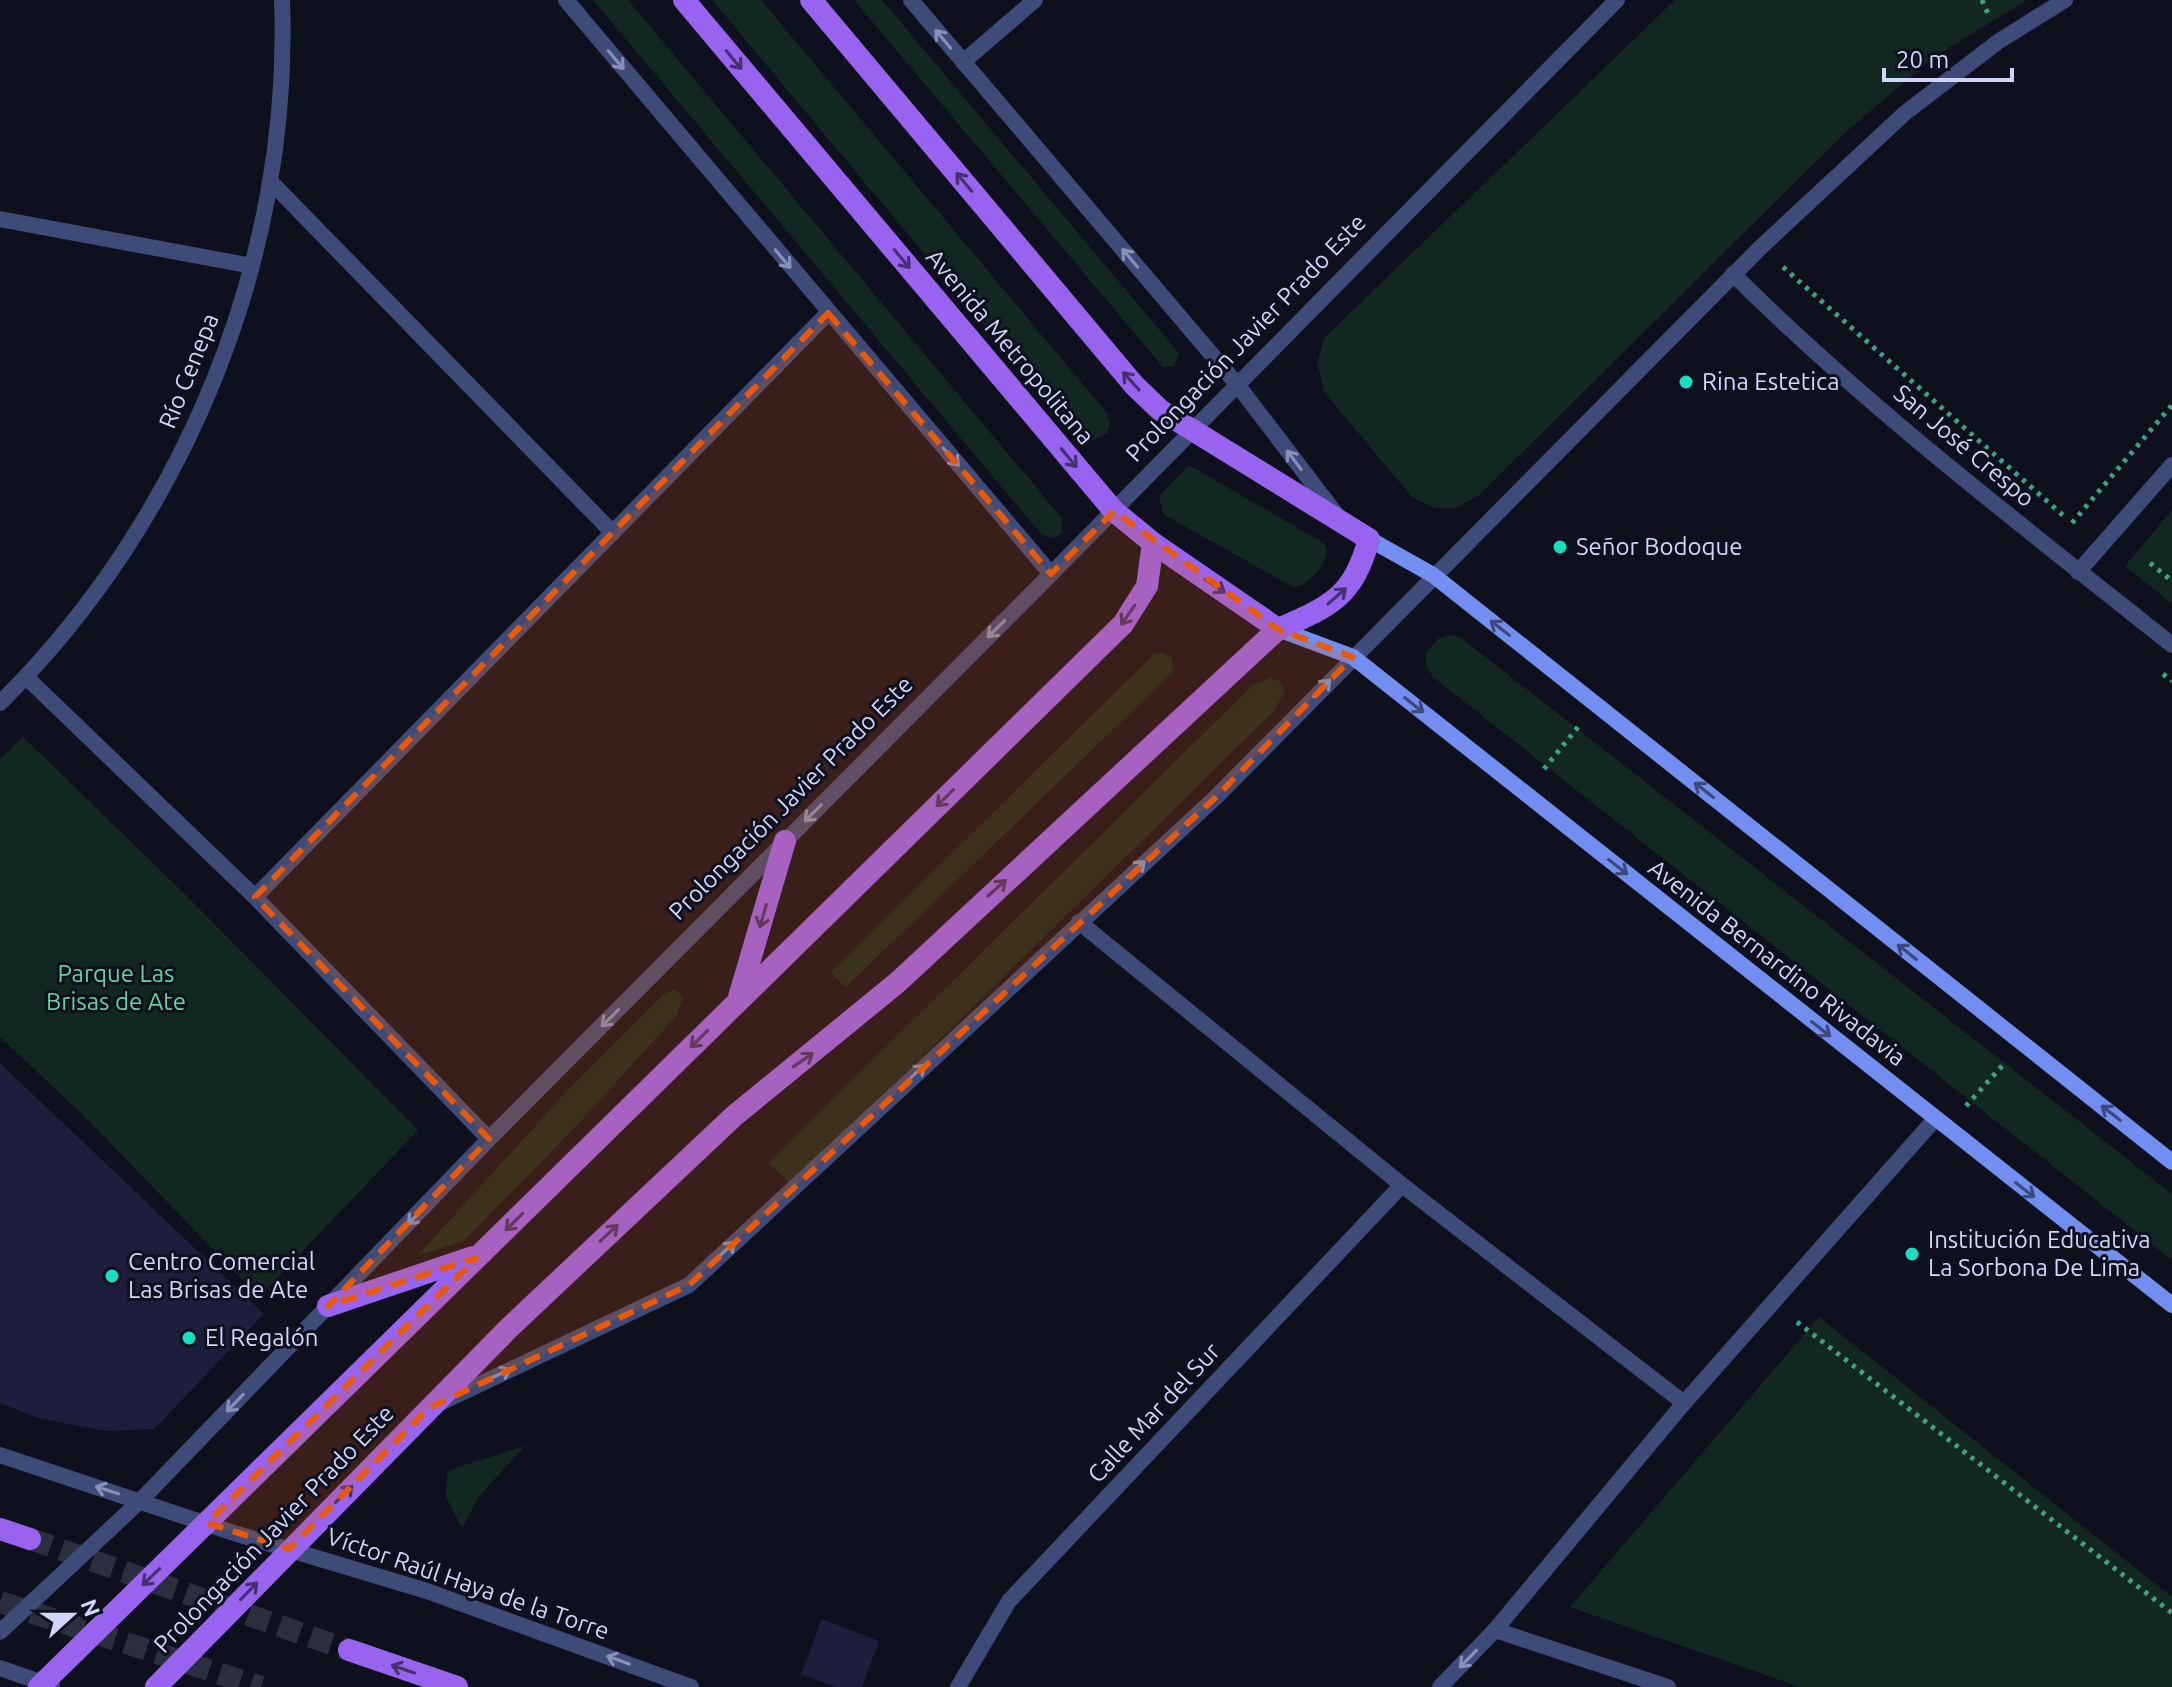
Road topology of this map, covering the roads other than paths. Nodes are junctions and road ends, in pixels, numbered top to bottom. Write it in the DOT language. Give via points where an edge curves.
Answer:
graph roads {
  1 [pos="282,0"];
  2 [pos="566,0"];
  3 [pos="684,0"];
  4 [pos="811,0"];
  5 [pos="911,0"];
  6 [pos="1035,0"];
  7 [pos="1617,0"];
  8 [pos="2065,0"];
  9 [pos="963,62"];
  10 [pos="270,181"];
  11 [pos="0,219"];
  12 [pos="252,266"];
  13 [pos="1733,274"];
  14 [pos="828,313"];
  15 [pos="1236,383"];
  16 [pos="1191,430"];
  17 [pos="2172,465"];
  18 [pos="1114,511"];
  19 [pos="1341,522"];
  20 [pos="613,533"];
  21 [pos="1369,539"];
  22 [pos="1153,543"];
  23 [pos="2078,572"];
  24 [pos="1051,574"];
  25 [pos="1433,575"];
  26 [pos="1278,629"];
  27 [pos="2172,645"];
  28 [pos="1353,657"];
  29 [pos="26,677"];
  30 [pos="0,703"];
  31 [pos="785,841"];
  32 [pos="255,897"];
  33 [pos="1079,922"];
  34 [pos="738,1001"];
  35 [pos="1941,1124"];
  36 [pos="489,1139"];
  37 [pos="2172,1162"];
  38 [pos="1402,1185"];
  39 [pos="481,1253"];
  40 [pos="2172,1305"];
  41 [pos="328,1306"];
  42 [pos="1684,1403"];
  43 [pos="429,1408"];
  44 [pos="0,1455"];
  45 [pos="140,1501"];
  46 [pos="207,1523"];
  47 [pos="0,1529"];
  48 [pos="30,1539"];
  49 [pos="289,1549"];
  50 [pos="1495,1630"];
  51 [pos="0,1632"];
  52 [pos="349,1650"];
  53 [pos="0,1668"];
  54 [pos="45,1686"];
  55 [pos="156,1687"];
  56 [pos="457,1687"];
  57 [pos="691,1687"];
  58 [pos="958,1687"];
  59 [pos="1440,1687"];
  60 [pos="1668,1687"];
  1 -- 10 [label="street, Río Cenepa" via="280,92"];
  2 -- 14 [label="street, one-way"];
  3 -- 18 [label="main road, Avenida Metropolitana, one-way"];
  16 -- 4 [label="main road, one-way" via="1134,385"];
  9 -- 5 [label="street, one-way"];
  6 -- 9 [label="street"];
  7 -- 15 [label="street, Prolongación Javier Prado Este"];
  8 -- 13 [label="street, Prolongación Javier Prado Este" via="1999,41 1905,113"];
  15 -- 9 [label="street, one-way"];
  10 -- 12 [label="street, Río Cenepa"];
  10 -- 20 [label="street"];
  11 -- 12 [label="street"];
  12 -- 29 [label="street, Río Cenepa" via="200,415 165,486 77,618"];
  13 -- 23 [label="street, San José Crespo" via="1793,334"];
  13 -- 25 [label="street, Prolongación Javier Prado Este"];
  14 -- 20 [label="street"];
  14 -- 24 [label="street, one-way"];
  15 -- 16 [label="street, Prolongación Javier Prado Este"];
  19 -- 15 [label="street, one-way"];
  16 -- 18 [label="street, Prolongación Javier Prado Este"];
  16 -- 19 [label="main road"];
  17 -- 23 [label="street"];
  18 -- 22 [label="main road, Avenida Metropolitana"];
  18 -- 24 [label="street, Prolongación Javier Prado Este"];
  19 -- 21 [label="main road"];
  20 -- 32 [label="street"];
  21 -- 25 [label="main road"];
  26 -- 21 [label="main road, Prolongación Javier Prado Este, one-way" via="1339,597 1360,571"];
  22 -- 26 [label="main road, Avenida Metropolitana, one-way"];
  22 -- 34 [label="main road, Prolongación Javier Prado Este, one-way" via="1147,586 1123,624"];
  23 -- 27 [label="street, San José Crespo"];
  24 -- 31 [label="street, Prolongación Javier Prado Este, one-way"];
  25 -- 28 [label="street, Prolongación Javier Prado Este"];
  37 -- 25 [label="main road, one-way"];
  26 -- 28 [label="main road, Avenida Metropolitana"];
  43 -- 26 [label="main road, Prolongación Javier Prado Este, one-way" via="734,1116 898,982"];
  33 -- 28 [label="street, Prolongación Javier Prado Este, one-way" via="1215,798"];
  28 -- 35 [label="main road, Avenida Bernardino Rivadavia, one-way"];
  29 -- 30 [label="street, Río Cenepa"];
  29 -- 32 [label="street"];
  31 -- 34 [label="main road, one-way"];
  31 -- 36 [label="street, Prolongación Javier Prado Este, one-way"];
  32 -- 36 [label="street"];
  33 -- 38 [label="street"];
  43 -- 33 [label="street, Prolongación Javier Prado Este, one-way" via="689,1285"];
  34 -- 39 [label="main road, Prolongación Javier Prado Este, one-way"];
  35 -- 40 [label="main road, Avenida Bernardino Rivadavia, one-way"];
  35 -- 42 [label="street"];
  36 -- 41 [label="street, Prolongación Javier Prado Este, one-way"];
  38 -- 42 [label="street"];
  38 -- 58 [label="street, Calle Mar del Sur" via="1009,1601"];
  39 -- 41 [label="main road"];
  39 -- 46 [label="main road, Prolongación Javier Prado Este"];
  41 -- 45 [label="street, Prolongación Javier Prado Este, one-way"];
  42 -- 50 [label="street"];
  49 -- 43 [label="main road, Prolongación Javier Prado Este, one-way"];
  45 -- 44 [label="street, Víctor Raúl Haya de la Torre, one-way"];
  45 -- 46 [label="street, Víctor Raúl Haya de la Torre"];
  45 -- 51 [label="street, Prolongación Javier Prado Este"];
  46 -- 49 [label="street, Víctor Raúl Haya de la Torre"];
  46 -- 54 [label="main road, Prolongación Javier Prado Este, one-way"];
  47 -- 48 [label="main road"];
  55 -- 49 [label="main road, Prolongación Javier Prado Este, one-way"];
  57 -- 49 [label="street, Víctor Raúl Haya de la Torre, one-way" via="427,1591"];
  50 -- 59 [label="street, one-way"];
  50 -- 60 [label="street"];
  56 -- 52 [label="main road, one-way"];
  53 -- 54 [label="street"];
}
